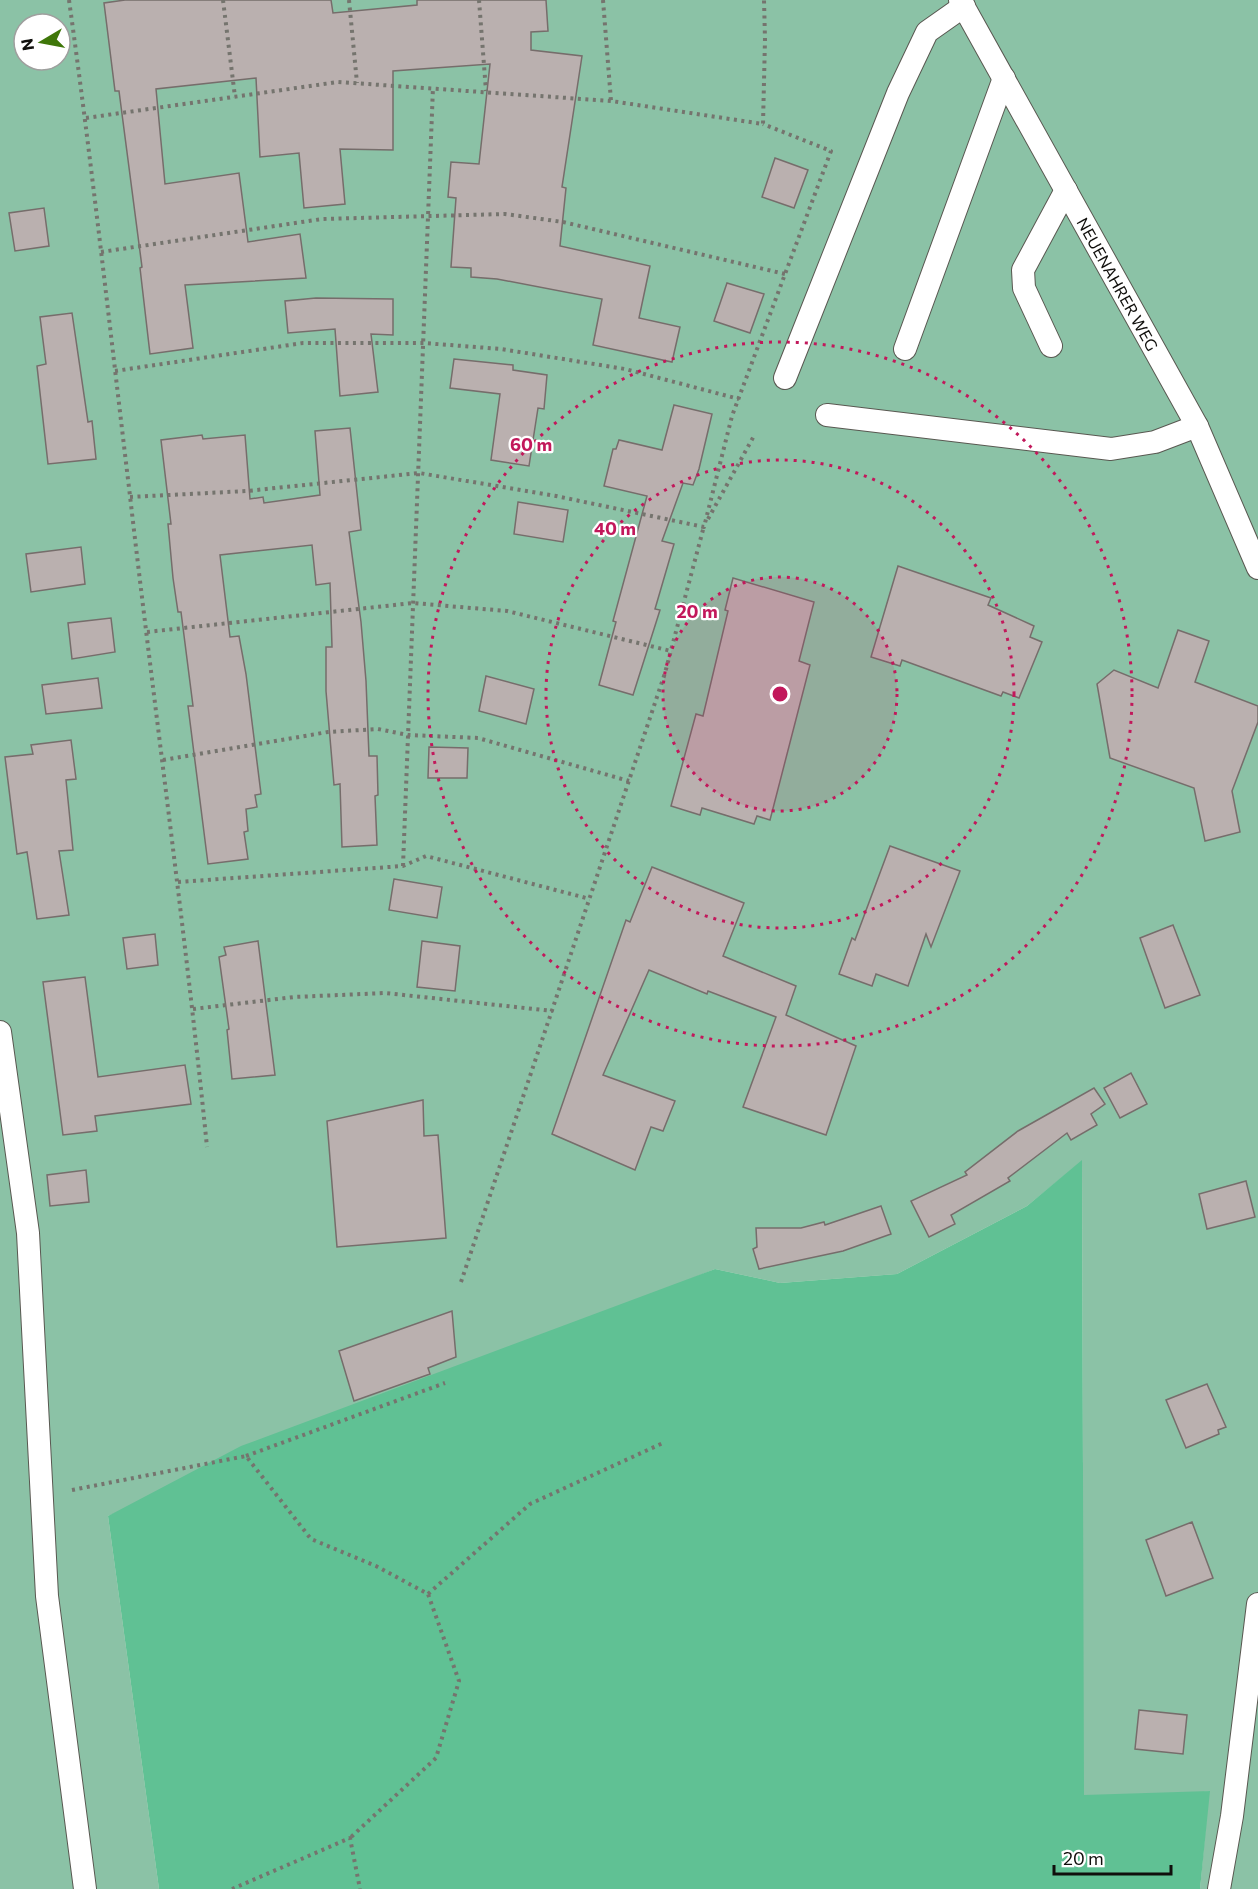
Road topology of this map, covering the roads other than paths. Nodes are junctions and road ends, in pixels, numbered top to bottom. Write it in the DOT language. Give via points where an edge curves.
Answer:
graph roads {
  1 [pos="962,3"];
  2 [pos="1004,78"];
  3 [pos="1066,190"];
  4 [pos="1051,346"];
  5 [pos="905,349"];
  6 [pos="785,378"];
  7 [pos="827,415"];
  8 [pos="1197,426"];
  9 [pos="1258,568"];
  10 [pos="0,1032"];
  11 [pos="1258,1604"];
  12 [pos="85,1889"];
  13 [pos="1219,1889"];
  1 -- 2 [label="lane, NEUENAHRER WEG"];
  1 -- 6 [label="lane" via="927,32"];
  2 -- 3 [label="lane, NEUENAHRER WEG"];
  2 -- 5 [label="lane"];
  3 -- 4 [label="lane" via="1023,270 1024,288"];
  3 -- 8 [label="lane, NEUENAHRER WEG"];
  7 -- 8 [label="lane" via="1111,449 1155,442"];
  8 -- 9 [label="lane, NEUENAHRER WEG"];
  10 -- 12 [label="lane" via="28,1233 47,1596"];
  11 -- 13 [label="lane"];
}
